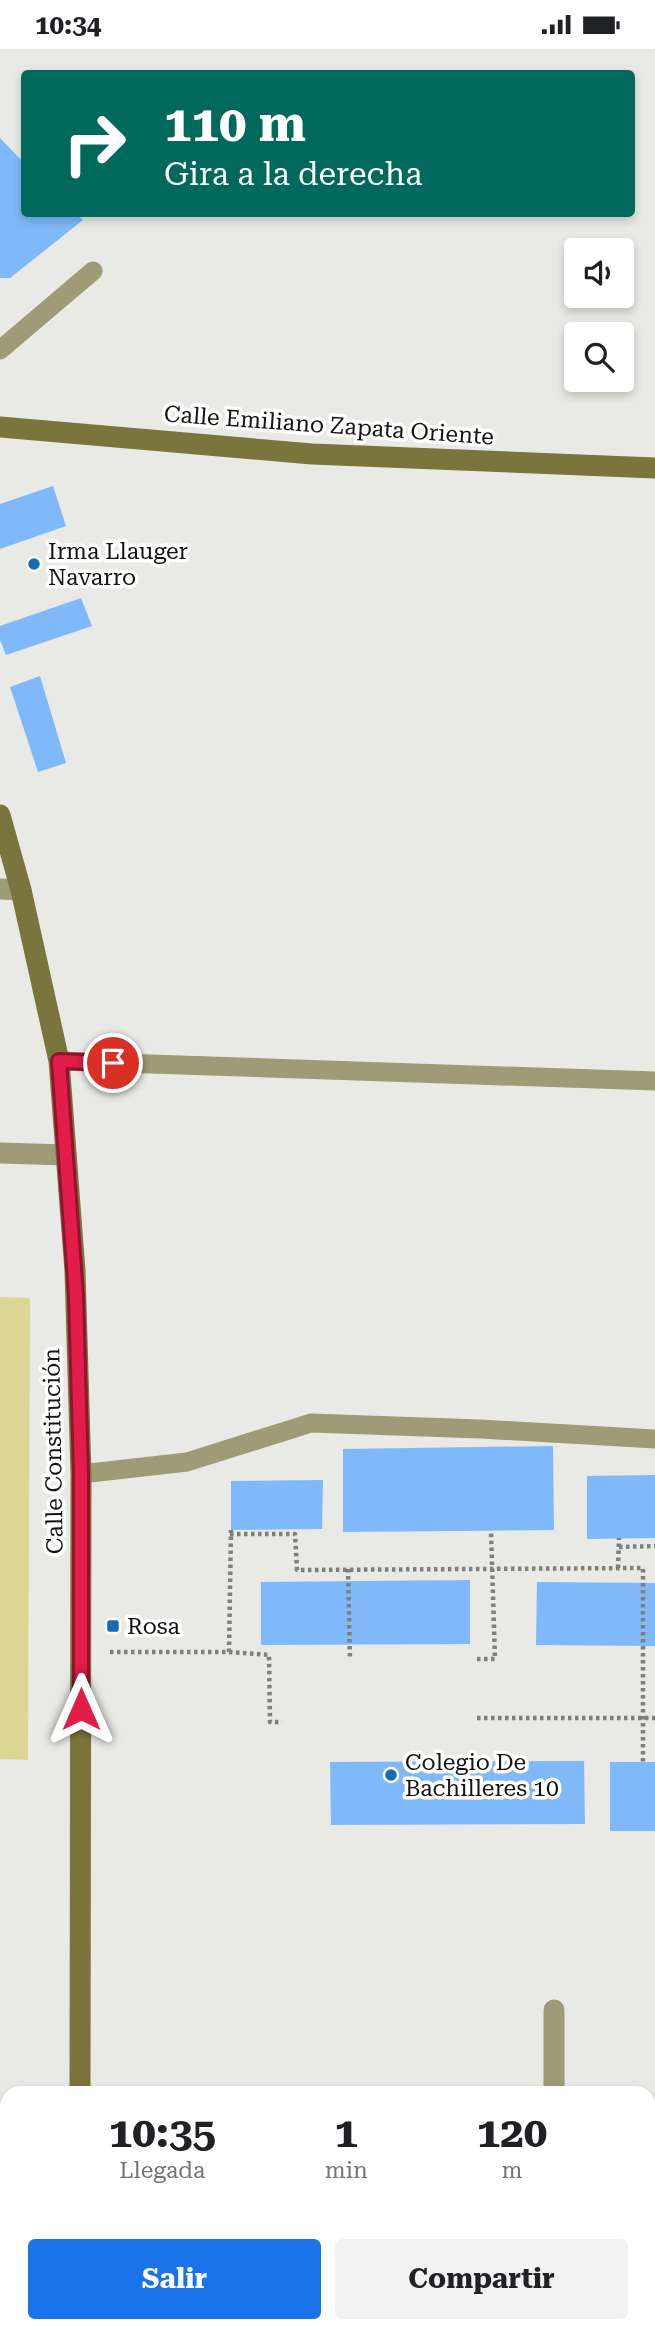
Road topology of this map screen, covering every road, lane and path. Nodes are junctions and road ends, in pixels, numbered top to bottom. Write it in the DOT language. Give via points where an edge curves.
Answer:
graph roads {
  1 [pos="93,271"];
  2 [pos="0,350"];
  3 [pos="0,427"];
  4 [pos="655,468"];
  5 [pos="0,815"];
  6 [pos="11,890"];
  7 [pos="59,1061"];
  8 [pos="655,1081"];
  9 [pos="0,1153"];
  10 [pos="66,1155"];
  11 [pos="655,1439"];
  12 [pos="81,1474"];
  13 [pos="491,1531"];
  14 [pos="619,1538"];
  15 [pos="655,1546"];
  16 [pos="619,1547"];
  17 [pos="493,1568"];
  18 [pos="618,1568"];
  19 [pos="348,1569"];
  20 [pos="229,1651"];
  21 [pos="81,1653"];
  22 [pos="477,1659"];
  23 [pos="350,1660"];
  24 [pos="477,1718"];
  25 [pos="655,1718"];
  26 [pos="642,1719"];
  27 [pos="282,1722"];
  28 [pos="643,1762"];
  29 [pos="554,2010"];
  30 [pos="80,2086"];
  31 [pos="554,2086"];
  1 -- 2 [label="lane"];
  3 -- 4 [label="main road, Calle Emiliano Zapata Oriente" via="312,454"];
  5 -- 6 [label="main road, Calle Constitución"];
  6 -- 7 [label="main road, Calle Constitución"];
  7 -- 8 [label="lane"];
  7 -- 10 [label="main road, Calle Constitución"];
  9 -- 10 [label="street"];
  10 -- 12 [label="main road, Calle Constitución" via="75,1271"];
  11 -- 12 [label="lane" via="310,1423 187,1462"];
  12 -- 21 [label="main road, Calle Constitución"];
  13 -- 17 [label="path"];
  14 -- 16 [label="path"];
  15 -- 16 [label="path"];
  16 -- 18 [label="path"];
  17 -- 18 [label="path"];
  17 -- 19 [label="path"];
  17 -- 22 [label="path" via="495,1659"];
  18 -- 26 [label="path" via="643,1568"];
  19 -- 20 [label="path" via="297,1570 295,1532 231,1532"];
  19 -- 23 [label="path"];
  20 -- 21 [label="path"];
  20 -- 27 [label="path" via="269,1655 270,1721"];
  21 -- 30 [label="main road, Calle Constitución"];
  24 -- 26 [label="path"];
  25 -- 26 [label="path"];
  26 -- 28 [label="path"];
  29 -- 31 [label="street"];
}
